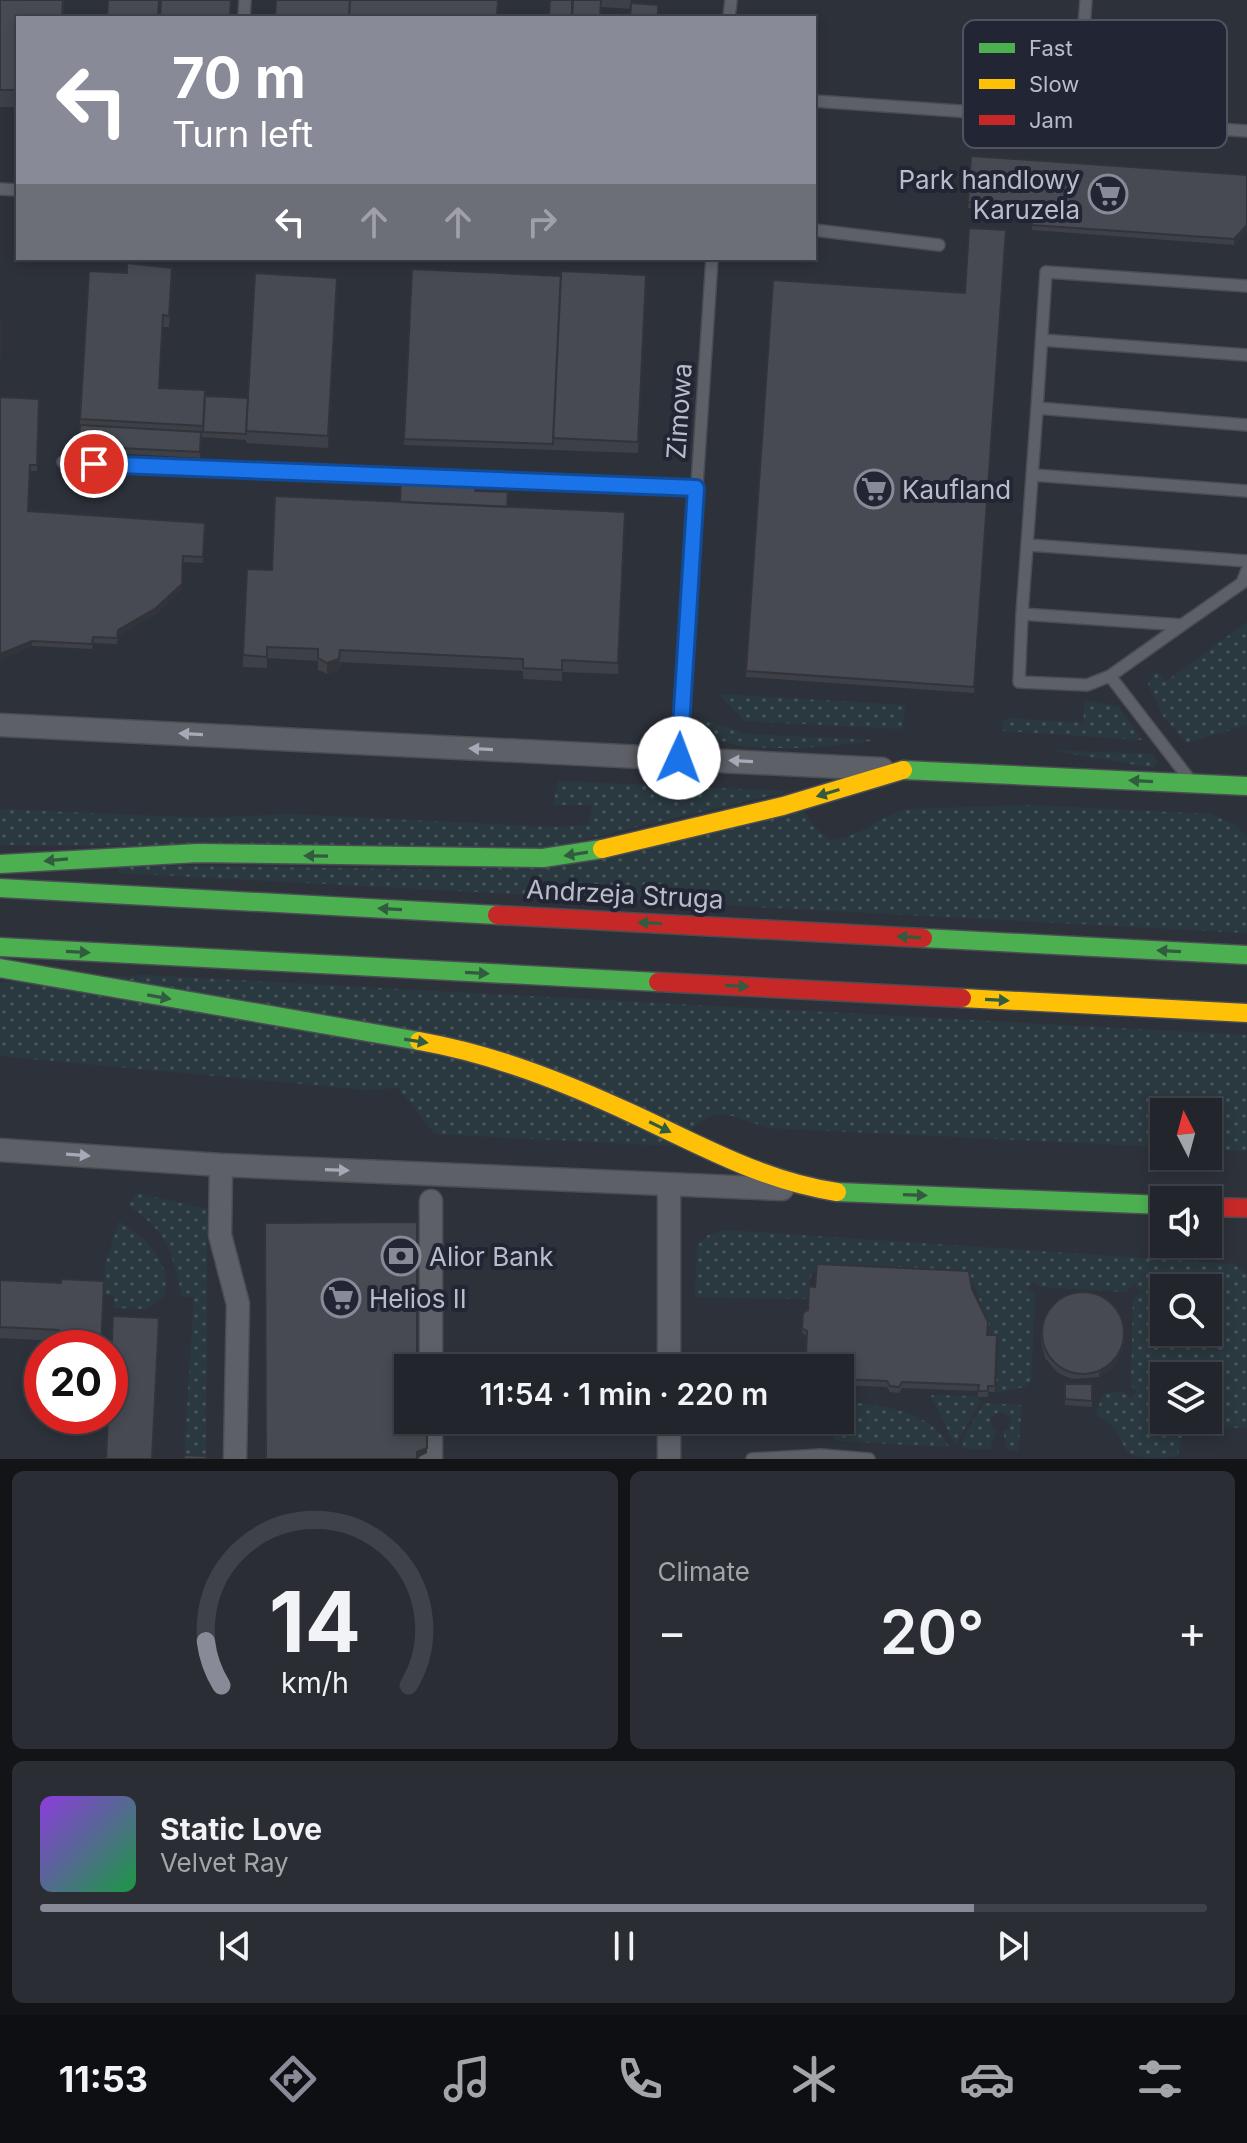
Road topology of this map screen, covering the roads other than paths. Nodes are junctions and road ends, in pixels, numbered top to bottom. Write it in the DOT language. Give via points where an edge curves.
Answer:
graph roads {
  1 [pos="1086,0"];
  2 [pos="1084,20"];
  3 [pos="816,101"];
  4 [pos="963,111"];
  5 [pos="1227,130"];
  6 [pos="1247,131"];
  7 [pos="816,230"];
  8 [pos="939,245"];
  9 [pos="712,260"];
  10 [pos="1247,286"];
  11 [pos="1042,340"];
  12 [pos="1247,355"];
  13 [pos="1037,408"];
  14 [pos="1247,425"];
  15 [pos="63,462"];
  16 [pos="1033,475"];
  17 [pos="696,488"];
  18 [pos="1247,491"];
  19 [pos="1029,545"];
  20 [pos="1247,561"];
  21 [pos="1247,570"];
  22 [pos="1022,614"];
  23 [pos="1182,625"];
  24 [pos="1110,676"];
  25 [pos="0,725"];
  26 [pos="679,758"];
  27 [pos="903,770"];
  28 [pos="1193,783"];
  29 [pos="1247,786"];
  30 [pos="0,864"];
  31 [pos="0,888"];
  32 [pos="0,947"];
  33 [pos="1247,955"];
  34 [pos="0,968"];
  35 [pos="1247,1013"];
  36 [pos="0,1150"];
  37 [pos="221,1165"];
  38 [pos="669,1185"];
  39 [pos="837,1192"];
  40 [pos="431,1201"];
  41 [pos="1150,1204"];
  42 [pos="1222,1207"];
  43 [pos="1247,1208"];
  44 [pos="431,1354"];
  45 [pos="669,1354"];
  46 [pos="431,1434"];
  47 [pos="669,1434"];
  48 [pos="235,1459"];
  49 [pos="431,1459"];
  50 [pos="669,1459"];
  51 [pos="752,1459"];
  52 [pos="869,1459"];
  1 -- 2 [label="lane"];
  3 -- 4 [label="lane"];
  5 -- 6 [label="lane"];
  7 -- 8 [label="lane"];
  9 -- 17 [label="lane, Zimowa"];
  10 -- 11 [label="lane" via="1046,272"];
  11 -- 12 [label="lane"];
  11 -- 13 [label="lane"];
  13 -- 14 [label="lane"];
  13 -- 16 [label="lane"];
  15 -- 17 [label="lane"];
  16 -- 18 [label="lane"];
  16 -- 19 [label="lane"];
  17 -- 26 [label="lane, Zimowa"];
  19 -- 20 [label="lane"];
  19 -- 22 [label="lane"];
  21 -- 23 [label="lane" via="1242,583"];
  22 -- 23 [label="lane"];
  22 -- 24 [label="lane" via="1019,682 1087,685"];
  23 -- 24 [label="lane"];
  24 -- 28 [label="lane"];
  26 -- 25 [label="street, one-way"];
  27 -- 26 [label="street, one-way"];
  28 -- 27 [label="main road, one-way"];
  27 -- 30 [label="main road, one-way" via="769,810 543,858 198,853"];
  28 -- 29 [label="main road"];
  33 -- 31 [label="main road, Andrzeja Struga, one-way"];
  32 -- 35 [label="main road, one-way"];
  34 -- 39 [label="main road, one-way" via="493,1057 586,1092 753,1173"];
  36 -- 37 [label="street, one-way"];
  37 -- 38 [label="street, one-way"];
  37 -- 48 [label="street" via="220,1235 238,1304"];
  38 -- 39 [label="street"];
  38 -- 45 [label="street"];
  39 -- 41 [label="main road, one-way"];
  40 -- 44 [label="street"];
  42 -- 43 [label="main road"];
  46 -- 49 [label="street"];
  47 -- 50 [label="street"];
  51 -- 52 [label="lane"];
}
